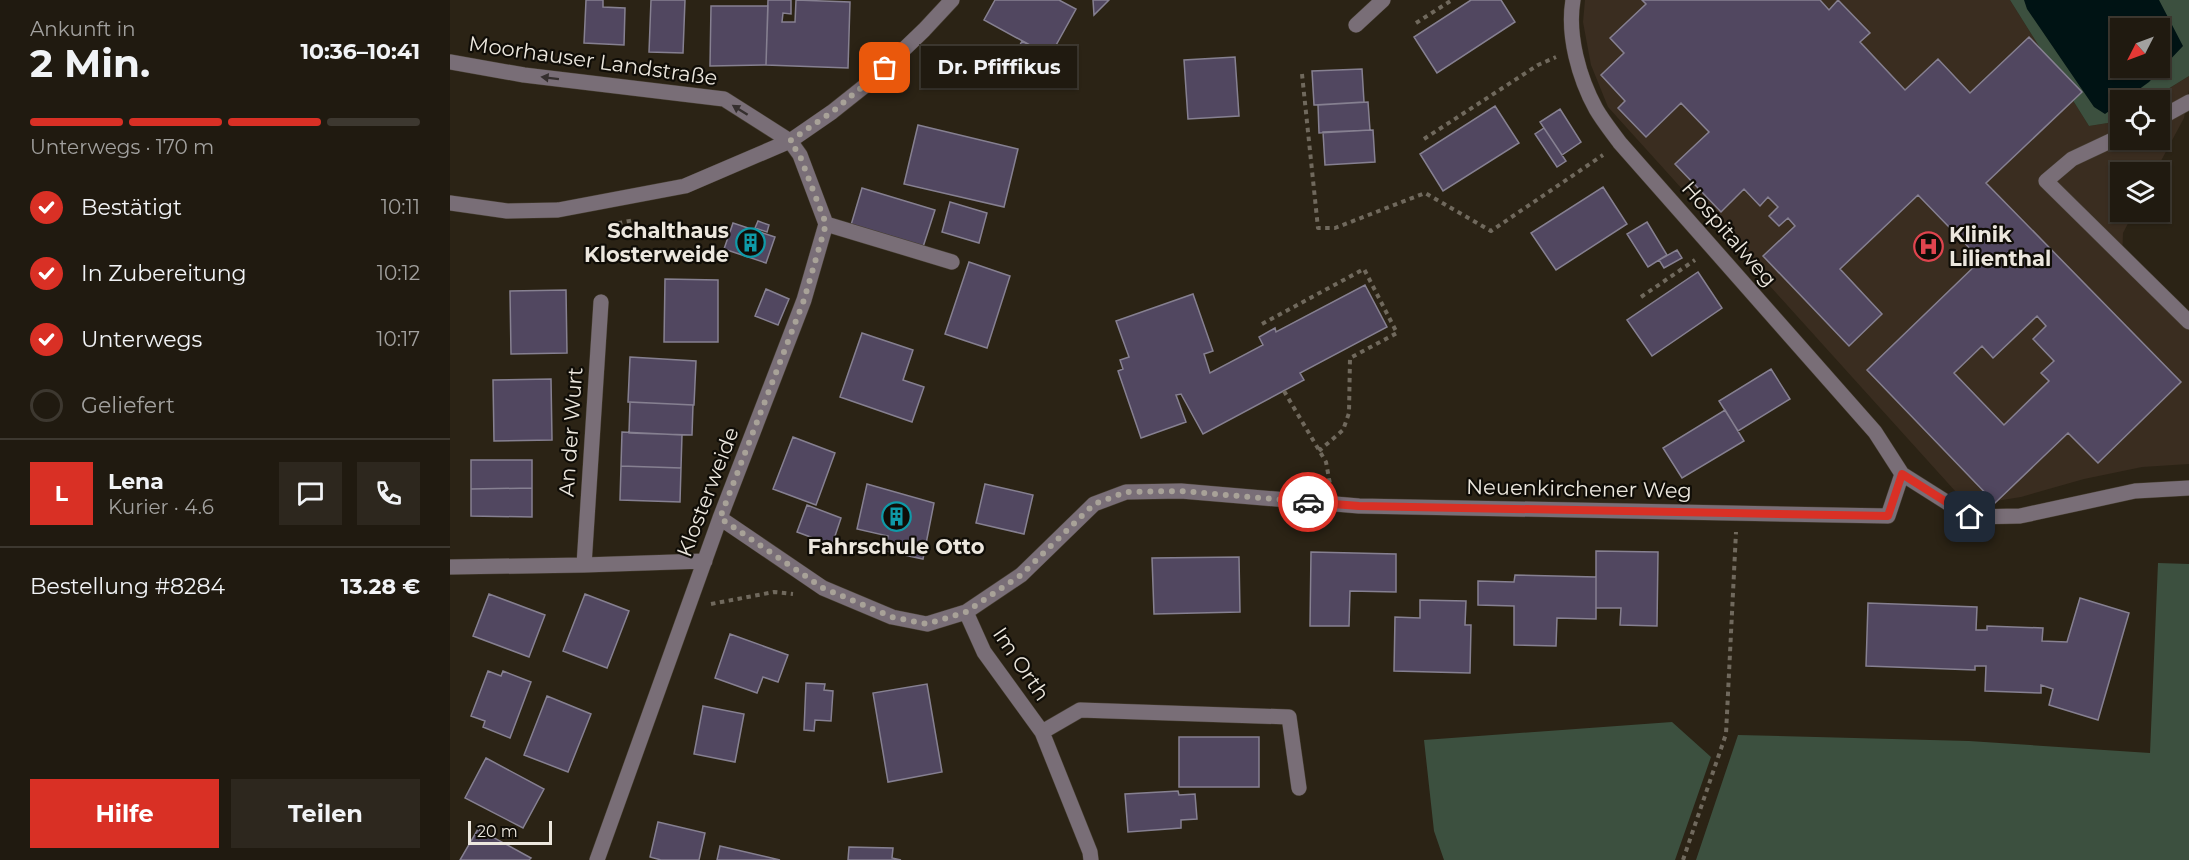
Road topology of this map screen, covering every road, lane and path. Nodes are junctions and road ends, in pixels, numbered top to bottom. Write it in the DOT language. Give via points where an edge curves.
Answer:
graph roads {
  1 [pos="952,0"];
  2 [pos="1383,0"];
  3 [pos="1452,0"];
  4 [pos="1573,0"];
  5 [pos="1416,23"];
  6 [pos="1356,26"];
  7 [pos="1575,48"];
  8 [pos="450,62"];
  9 [pos="1302,74"];
  10 [pos="2189,102"];
  11 [pos="2170,112"];
  12 [pos="1424,139"];
  13 [pos="790,141"];
  14 [pos="2110,141"];
  15 [pos="1620,143"];
  16 [pos="450,203"];
  17 [pos="826,224"];
  18 [pos="1712,248"];
  19 [pos="952,262"];
  20 [pos="1641,297"];
  21 [pos="601,302"];
  22 [pos="2189,322"];
  23 [pos="1262,324"];
  24 [pos="1284,391"];
  25 [pos="1319,451"];
  26 [pos="1902,474"];
  27 [pos="2189,488"];
  28 [pos="1334,504"];
  29 [pos="1737,513"];
  30 [pos="720,518"];
  31 [pos="705,561"];
  32 [pos="584,565"];
  33 [pos="450,567"];
  34 [pos="823,588"];
  35 [pos="688,607"];
  36 [pos="966,612"];
  37 [pos="1042,732"];
  38 [pos="1299,788"];
  39 [pos="597,860"];
  40 [pos="1091,860"];
  41 [pos="1683,860"];
  1 -- 13 [label="street" via="871,81"];
  2 -- 6 [label="street"];
  3 -- 5 [label="path"];
  4 -- 7 [label="street, Hospitalweg" via="1570,13"];
  7 -- 12 [label="path" via="1538,65"];
  7 -- 15 [label="street, Hospitalweg" via="1577,63 1596,108"];
  13 -- 8 [label="street, Moorhauser Landstraße, one-way" via="724,99"];
  9 -- 15 [label="path" via="1318,228 1335,228 1425,193 1491,231"];
  10 -- 11 [label="street"];
  13 -- 16 [label="street" via="685,186 558,210 507,211"];
  13 -- 17 [label="street" via="800,156"];
  14 -- 22 [label="street" via="2072,159 2046,181"];
  15 -- 18 [label="street, Hospitalweg"];
  17 -- 19 [label="street"];
  17 -- 30 [label="street, Klosterweide" via="804,300"];
  18 -- 20 [label="path"];
  18 -- 26 [label="street, Hospitalweg" via="1875,432"];
  21 -- 32 [label="street, An der Wurt"];
  23 -- 25 [label="path" via="1364,269 1397,333 1350,358 1349,413 1343,430"];
  24 -- 25 [label="path"];
  25 -- 28 [label="path" via="1326,462"];
  26 -- 27 [label="street" via="1970,517 2020,516 2135,491"];
  26 -- 29 [label="street, Neuenkirchener Weg" via="1888,516"];
  28 -- 29 [label="street, Neuenkirchener Weg"];
  28 -- 36 [label="street, Neuenkirchener Weg" via="1181,491 1126,492 1094,504 1021,575"];
  29 -- 41 [label="path" via="1726,734"];
  30 -- 31 [label="street, Klosterweide"];
  30 -- 34 [label="street"];
  31 -- 32 [label="street"];
  31 -- 35 [label="street, Klosterweide"];
  32 -- 33 [label="street"];
  34 -- 35 [label="path" via="797,595 774,592"];
  34 -- 36 [label="street" via="892,617 927,624"];
  35 -- 39 [label="street, Klosterweide"];
  36 -- 37 [label="street, Im Orth" via="984,652"];
  37 -- 38 [label="street" via="1080,710 1289,717"];
  37 -- 40 [label="street, Im Orth"];
}
